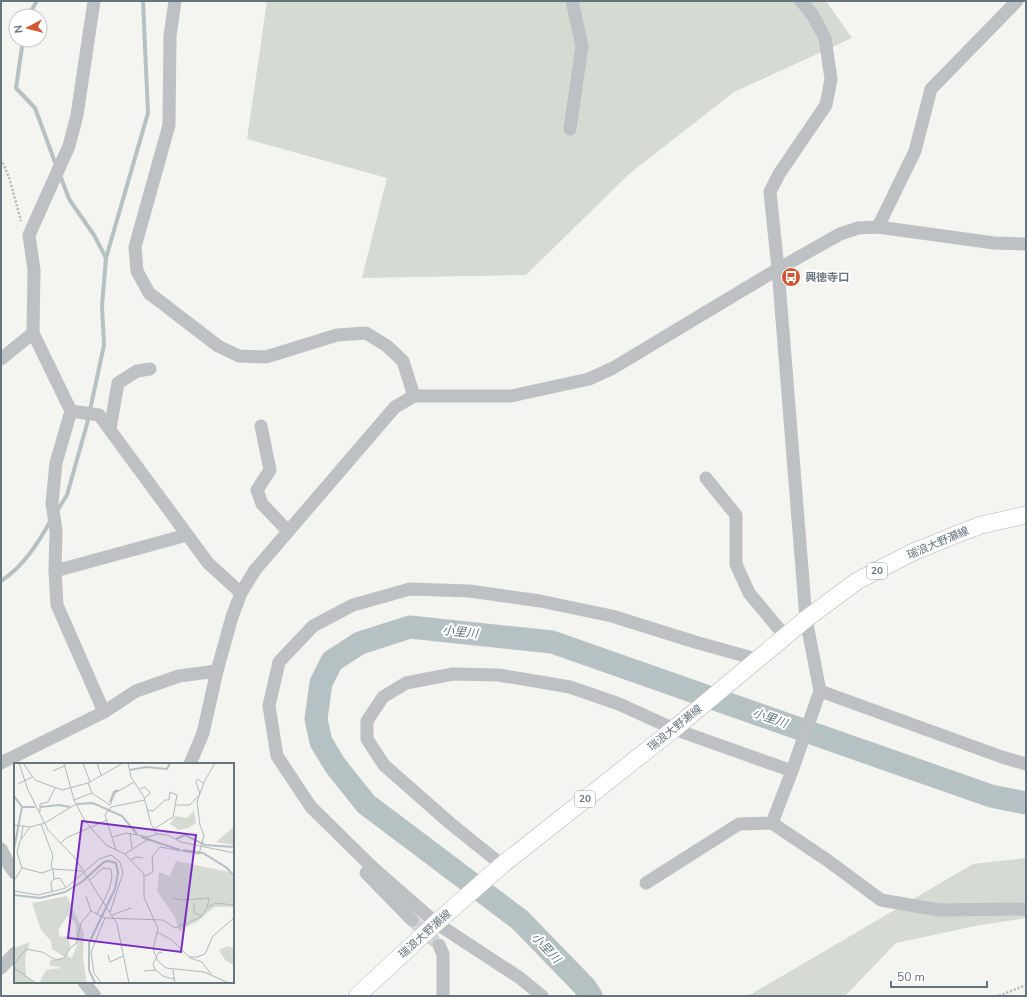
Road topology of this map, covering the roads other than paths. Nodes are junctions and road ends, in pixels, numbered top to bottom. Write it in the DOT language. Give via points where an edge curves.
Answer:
graph roads {
  1 [pos="94,1"];
  2 [pos="175,1"];
  3 [pos="572,1"];
  4 [pos="801,1"];
  5 [pos="1019,4"];
  6 [pos="570,129"];
  7 [pos="878,227"];
  8 [pos="1026,244"];
  9 [pos="778,269"];
  10 [pos="33,333"];
  11 [pos="1,359"];
  12 [pos="150,369"];
  13 [pos="414,396"];
  14 [pos="71,411"];
  15 [pos="260,426"];
  16 [pos="110,429"];
  17 [pos="706,478"];
  18 [pos="1026,515"];
  19 [pos="288,531"];
  20 [pos="187,535"];
  21 [pos="55,571"];
  22 [pos="241,593"];
  23 [pos="806,619"];
  24 [pos="785,636"];
  25 [pos="753,662"];
  26 [pos="217,671"];
  27 [pos="820,691"];
  28 [pos="104,712"];
  29 [pos="677,726"];
  30 [pos="1,763"];
  31 [pos="190,763"];
  32 [pos="1026,764"];
  33 [pos="792,772"];
  34 [pos="772,823"];
  35 [pos="1,849"];
  36 [pos="372,867"];
  37 [pos="496,870"];
  38 [pos="14,872"];
  39 [pos="646,884"];
  40 [pos="1026,909"];
  41 [pos="412,920"];
  42 [pos="440,920"];
  43 [pos="439,945"];
  44 [pos="14,954"];
  45 [pos="1,968"];
  46 [pos="85,983"];
  47 [pos="95,996"];
  48 [pos="356,996"];
  49 [pos="443,996"];
  50 [pos="542,996"];
  1 -- 10 [label="street" via="77,115 69,146 29,235 34,270"];
  2 -- 13 [label="street" via="170,36 169,125 135,247 137,271 149,293 218,346 239,356 266,356 337,335 366,333 387,346 403,361"];
  3 -- 6 [label="street" via="582,46"];
  4 -- 9 [label="street" via="812,14 825,38 831,79 826,105 779,174 770,192"];
  5 -- 7 [label="street" via="931,90 915,151"];
  7 -- 8 [label="street" via="994,243"];
  7 -- 9 [label="street" via="858,228 840,234"];
  9 -- 13 [label="street" via="613,368 589,379 512,396"];
  9 -- 23 [label="street"];
  10 -- 11 [label="street"];
  10 -- 14 [label="street"];
  12 -- 16 [label="street" via="137,371 118,383"];
  13 -- 19 [label="street" via="395,407"];
  14 -- 16 [label="street" via="100,415"];
  14 -- 21 [label="street" via="56,463 52,503 56,531"];
  15 -- 19 [label="street" via="270,470 257,490 262,504"];
  16 -- 20 [label="street"];
  17 -- 24 [label="street" via="736,515 736,564 749,593"];
  18 -- 23 [label="main road, 瑞浪大野瀬線 / 20" via="981,525 911,553 857,581"];
  19 -- 22 [label="street" via="255,570"];
  20 -- 21 [label="street"];
  20 -- 22 [label="street" via="208,563"];
  21 -- 28 [label="street" via="57,605"];
  22 -- 26 [label="street"];
  23 -- 24 [label="main road, 瑞浪大野瀬線 / 20"];
  23 -- 27 [label="street"];
  24 -- 25 [label="main road, 瑞浪大野瀬線 / 20"];
  25 -- 29 [label="main road, 瑞浪大野瀬線 / 20"];
  25 -- 36 [label="street" via="612,616 540,601 469,592 410,589 353,605 313,626 279,662 269,706 277,756 311,807"];
  26 -- 28 [label="street" via="179,676 144,688"];
  26 -- 31 [label="street" via="203,733"];
  27 -- 32 [label="street" via="1002,758"];
  27 -- 33 [label="street"];
  28 -- 30 [label="street"];
  29 -- 33 [label="street"];
  29 -- 37 [label="main road, 瑞浪大野瀬線 / 20"];
  29 -- 37 [label="street" via="570,687 499,675 453,674 406,683 383,697 367,721 368,739 384,765 451,824"];
  33 -- 34 [label="street"];
  34 -- 39 [label="street" via="739,824"];
  34 -- 40 [label="street" via="882,900 939,910"];
  35 -- 38 [label="street"];
  36 -- 41 [label="street" via="366,873"];
  36 -- 42 [label="street"];
  37 -- 42 [label="main road, 瑞浪大野瀬線 / 20"];
  42 -- 48 [label="main road, 瑞浪大野瀬線 / 20"];
  42 -- 50 [label="street"];
  43 -- 49 [label="street" via="443,954"];
  44 -- 45 [label="street"];
  46 -- 47 [label="street"];
}
